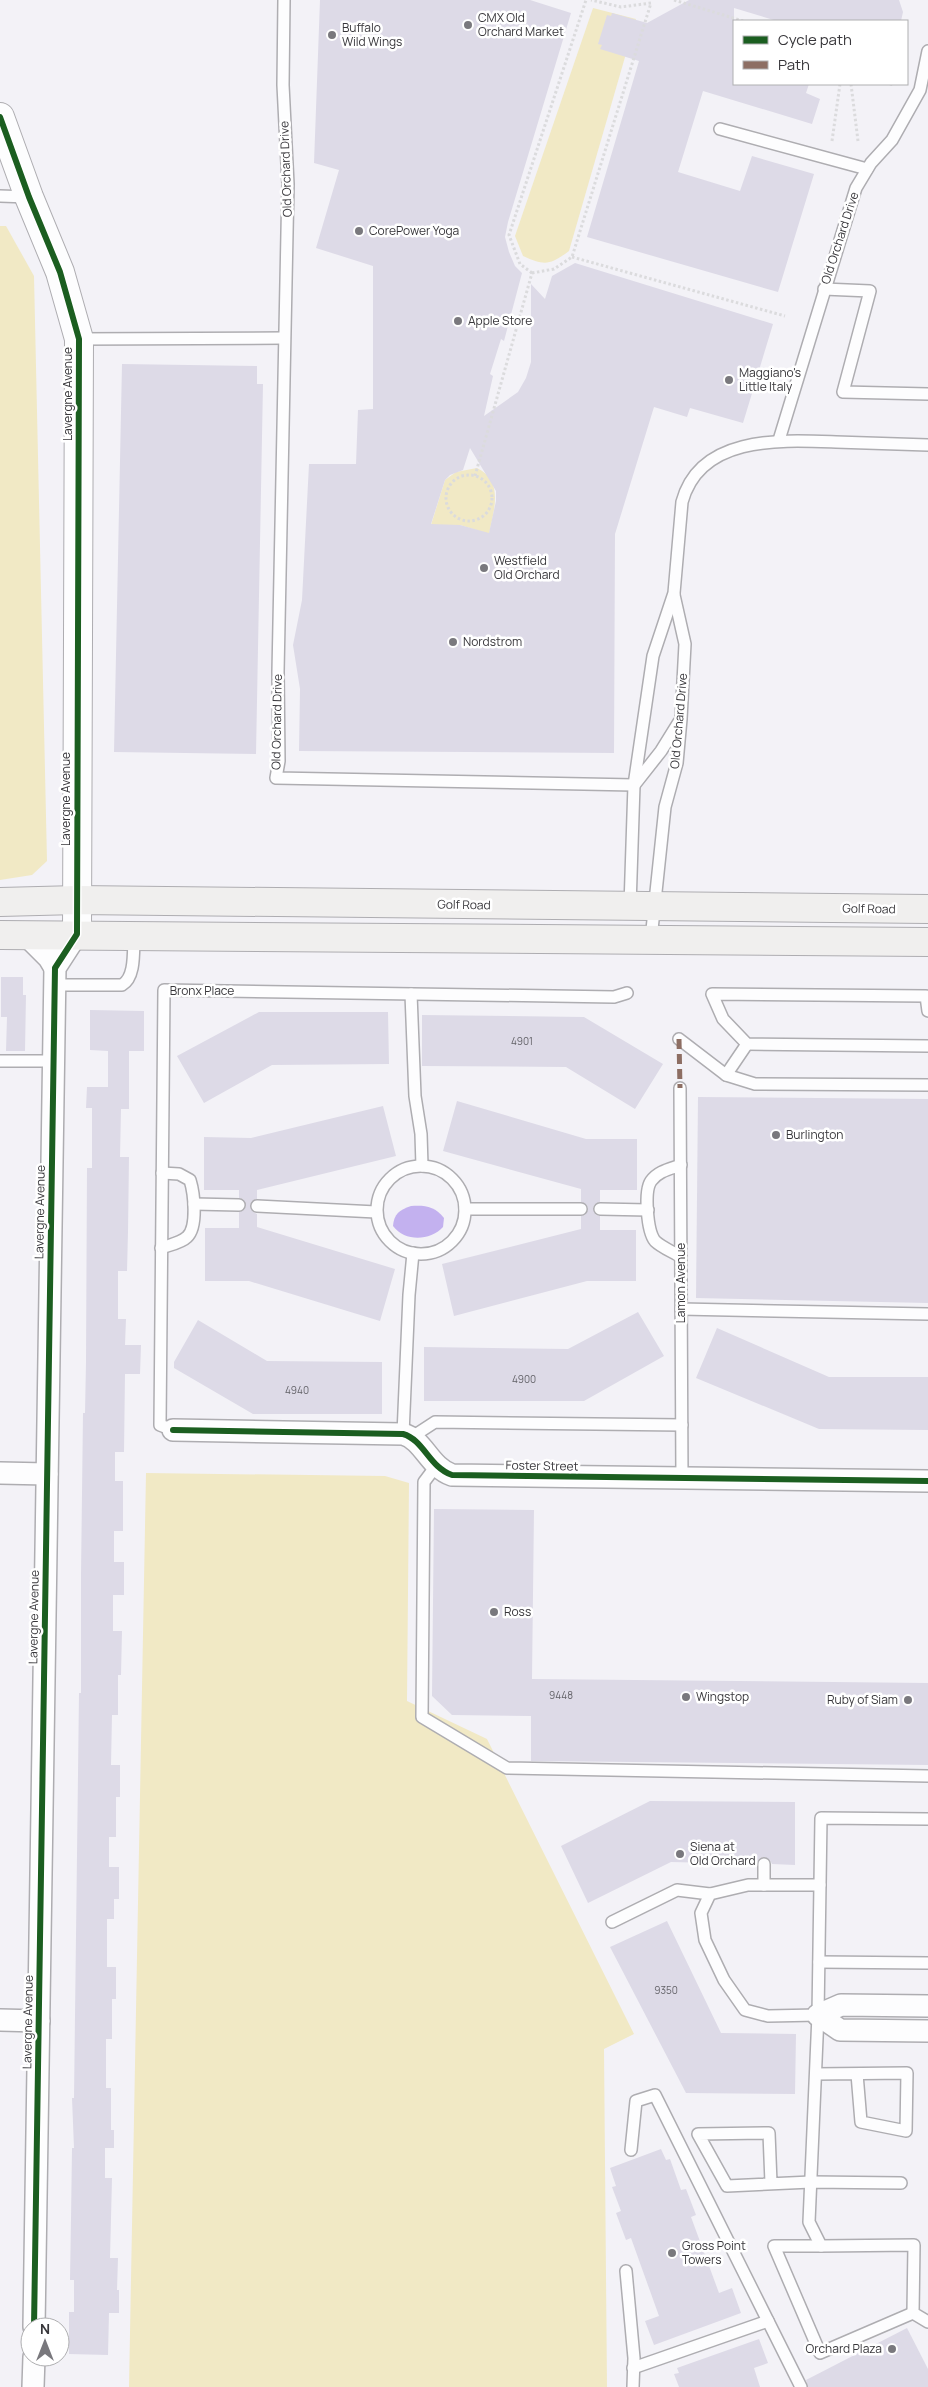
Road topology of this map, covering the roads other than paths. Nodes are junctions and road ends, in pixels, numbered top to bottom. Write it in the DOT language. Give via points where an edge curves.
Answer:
graph roads {
  1 [pos="284,0"];
  2 [pos="928,50"];
  3 [pos="0,117"];
  4 [pos="720,129"];
  5 [pos="867,169"];
  6 [pos="0,196"];
  7 [pos="29,197"];
  8 [pos="824,289"];
  9 [pos="284,338"];
  10 [pos="79,339"];
  11 [pos="928,394"];
  12 [pos="779,440"];
  13 [pos="928,444"];
  14 [pos="674,593"];
  15 [pos="681,718"];
  16 [pos="634,785"];
  17 [pos="77,900"];
  18 [pos="0,902"];
  19 [pos="642,907"];
  20 [pos="928,909"];
  21 [pos="76,934"];
  22 [pos="13,935"];
  23 [pos="134,935"];
  24 [pos="651,939"];
  25 [pos="928,942"];
  26 [pos="55,976"];
  27 [pos="627,993"];
  28 [pos="410,994"];
  29 [pos="928,1010"];
  30 [pos="678,1039"];
  31 [pos="747,1044"];
  32 [pos="928,1046"];
  33 [pos="0,1061"];
  34 [pos="53,1061"];
  35 [pos="726,1074"];
  36 [pos="928,1085"];
  37 [pos="680,1088"];
  38 [pos="680,1165"];
  39 [pos="422,1166"];
  40 [pos="162,1173"];
  41 [pos="194,1204"];
  42 [pos="240,1205"];
  43 [pos="257,1206"];
  44 [pos="465,1209"];
  45 [pos="581,1209"];
  46 [pos="600,1209"];
  47 [pos="648,1210"];
  48 [pos="376,1212"];
  49 [pos="161,1248"];
  50 [pos="413,1253"];
  51 [pos="681,1257"];
  52 [pos="681,1310"];
  53 [pos="928,1314"];
  54 [pos="682,1424"];
  55 [pos="173,1430"];
  56 [pos="408,1435"];
  57 [pos="436,1466"];
  58 [pos="0,1473"];
  59 [pos="47,1474"];
  60 [pos="682,1478"];
  61 [pos="928,1481"];
  62 [pos="928,1776"];
  63 [pos="928,1819"];
  64 [pos="764,1864"];
  65 [pos="764,1885"];
  66 [pos="820,1885"];
  67 [pos="710,1894"];
  68 [pos="612,1922"];
  69 [pos="819,1962"];
  70 [pos="928,1963"];
  71 [pos="928,2006"];
  72 [pos="818,2015"];
  73 [pos="0,2020"];
  74 [pos="39,2020"];
  75 [pos="928,2031"];
  76 [pos="816,2074"];
  77 [pos="856,2074"];
  78 [pos="631,2150"];
  79 [pos="811,2182"];
  80 [pos="901,2183"];
  81 [pos="771,2184"];
  82 [pos="821,2246"];
  83 [pos="626,2270"];
  84 [pos="913,2313"];
  85 [pos="34,2317"];
  86 [pos="768,2321"];
  87 [pos="928,2322"];
  88 [pos="34,2367"];
  89 [pos="633,2368"];
  90 [pos="33,2387"];
  91 [pos="633,2387"];
  92 [pos="801,2387"];
  1 -- 9 [label="lane, Old Orchard Drive" via="283,85 288,184"];
  2 -- 5 [label="lane, Old Orchard Drive" via="920,90 892,140"];
  3 -- 7 [label="street, Lavergne Avenue"];
  4 -- 5 [label="lane"];
  5 -- 8 [label="lane, Old Orchard Drive" via="856,188"];
  6 -- 7 [label="lane"];
  7 -- 10 [label="street, Lavergne Avenue" via="60,272"];
  8 -- 11 [label="lane" via="870,291 843,392"];
  8 -- 12 [label="lane, Old Orchard Drive"];
  9 -- 10 [label="lane"];
  9 -- 16 [label="lane, Old Orchard Drive" via="279,761 276,778"];
  10 -- 17 [label="street, Lavergne Avenue"];
  12 -- 13 [label="lane, Old Orchard Drive"];
  12 -- 14 [label="lane, Old Orchard Drive" via="724,452 695,475 685,490 682,502"];
  14 -- 15 [label="lane, Old Orchard Drive" via="685,644"];
  14 -- 16 [label="lane, Old Orchard Drive" via="653,656"];
  15 -- 16 [label="lane" via="662,751"];
  15 -- 19 [label="lane, Old Orchard Drive" via="677,763"];
  16 -- 19 [label="lane, Old Orchard Drive"];
  17 -- 18 [label="main road, Golf Road"];
  17 -- 19 [label="main road, Golf Road"];
  17 -- 21 [label="street, Lavergne Avenue"];
  19 -- 20 [label="main road, Golf Road"];
  19 -- 24 [label="lane, Old Orchard Drive"];
  21 -- 22 [label="main road"];
  21 -- 23 [label="main road"];
  21 -- 26 [label="street"];
  22 -- 26 [label="street" via="49,958"];
  23 -- 24 [label="main road"];
  23 -- 26 [label="lane" via="131,974 126,983"];
  24 -- 25 [label="main road"];
  26 -- 34 [label="street, Lavergne Avenue"];
  27 -- 28 [label="lane, Bronx Place" via="614,997"];
  28 -- 39 [label="lane" via="414,1096 421,1134"];
  28 -- 40 [label="lane, Bronx Place" via="164,990"];
  29 -- 31 [label="lane" via="926,996 712,994 723,1019"];
  30 -- 35 [label="lane"];
  31 -- 32 [label="lane"];
  31 -- 35 [label="lane"];
  33 -- 34 [label="lane"];
  34 -- 59 [label="street, Lavergne Avenue"];
  35 -- 36 [label="lane" via="755,1084"];
  37 -- 38 [label="lane, Lamon Avenue"];
  38 -- 47 [label="lane" via="658,1173 649,1183"];
  38 -- 51 [label="lane, Lamon Avenue"];
  39 -- 44 [label="lane" via="447,1174 463,1196"];
  39 -- 48 [label="lane" via="410,1167 389,1178 382,1188"];
  40 -- 41 [label="lane" via="179,1174 190,1180"];
  40 -- 49 [label="lane, Bronx Place"];
  41 -- 42 [label="lane"];
  41 -- 49 [label="lane" via="192,1230 186,1239"];
  43 -- 48 [label="lane"];
  44 -- 45 [label="lane"];
  44 -- 50 [label="lane" via="463,1222 450,1243 426,1254"];
  46 -- 47 [label="lane"];
  47 -- 51 [label="lane" via="648,1229 655,1241"];
  48 -- 50 [label="lane" via="384,1234 392,1243"];
  49 -- 55 [label="lane, Bronx Place" via="160,1424"];
  50 -- 56 [label="lane" via="409,1295"];
  51 -- 52 [label="lane, Lamon Avenue"];
  52 -- 53 [label="lane"];
  52 -- 54 [label="lane, Lamon Avenue"];
  54 -- 56 [label="lane" via="435,1422"];
  54 -- 60 [label="lane, Lamon Avenue"];
  55 -- 56 [label="street"];
  56 -- 57 [label="street, Foster Street"];
  57 -- 60 [label="street, Foster Street" via="458,1476"];
  57 -- 62 [label="lane" via="424,1482 422,1717 508,1768"];
  58 -- 59 [label="street"];
  59 -- 74 [label="street, Lavergne Avenue"];
  60 -- 61 [label="street, Foster Street"];
  63 -- 66 [label="lane" via="821,1818"];
  64 -- 65 [label="lane"];
  65 -- 66 [label="lane"];
  65 -- 67 [label="lane" via="748,1885"];
  66 -- 69 [label="lane"];
  67 -- 68 [label="lane" via="677,1890"];
  67 -- 72 [label="lane" via="700,1913 704,1940 724,1980 745,2010 768,2016"];
  69 -- 70 [label="lane"];
  69 -- 72 [label="lane"];
  71 -- 72 [label="street" via="842,2005"];
  72 -- 75 [label="street" via="840,2030"];
  72 -- 76 [label="lane"];
  73 -- 74 [label="street"];
  74 -- 85 [label="street, Lavergne Avenue"];
  76 -- 77 [label="lane"];
  76 -- 79 [label="lane"];
  77 -- 77 [label="lane" via="861,2122 906,2131 906,2073"];
  78 -- 86 [label="lane" via="636,2101 655,2095"];
  79 -- 80 [label="lane"];
  79 -- 81 [label="lane"];
  79 -- 82 [label="lane" via="809,2222"];
  81 -- 81 [label="lane" via="728,2186 698,2134 769,2133"];
  82 -- 84 [label="lane" via="914,2245"];
  82 -- 84 [label="lane" via="774,2246 820,2353"];
  83 -- 89 [label="lane"];
  84 -- 87 [label="lane"];
  86 -- 89 [label="lane"];
  86 -- 92 [label="lane"];
  88 -- 90 [label="street"];
  89 -- 91 [label="lane"];
}
